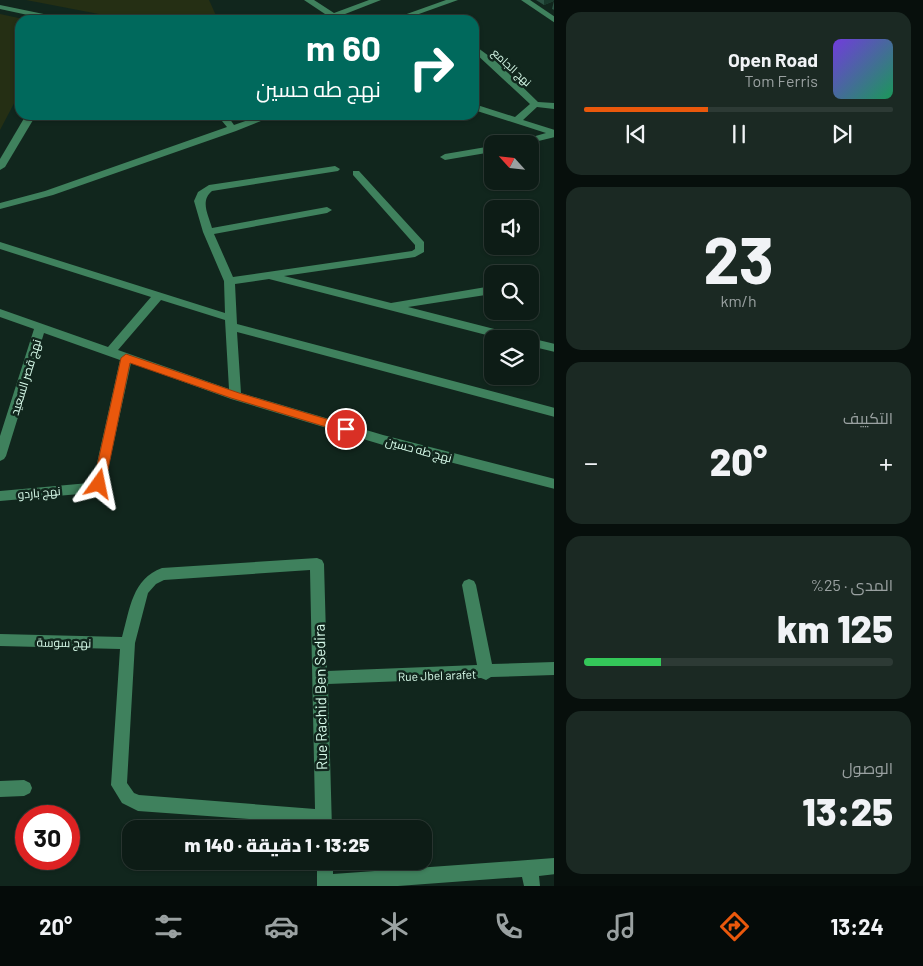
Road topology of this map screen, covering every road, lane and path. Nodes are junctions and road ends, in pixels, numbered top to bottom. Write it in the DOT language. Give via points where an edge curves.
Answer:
graph roads {
  1 [pos="308,0"];
  2 [pos="378,0"];
  3 [pos="454,0"];
  4 [pos="525,0"];
  5 [pos="0,7"];
  6 [pos="39,15"];
  7 [pos="332,15"];
  8 [pos="344,15"];
  9 [pos="418,15"];
  10 [pos="554,21"];
  11 [pos="479,52"];
  12 [pos="535,104"];
  13 [pos="554,106"];
  14 [pos="479,108"];
  15 [pos="28,120"];
  16 [pos="226,120"];
  17 [pos="257,120"];
  18 [pos="517,120"];
  19 [pos="233,129"];
  20 [pos="554,133"];
  21 [pos="539,137"];
  22 [pos="484,151"];
  23 [pos="445,158"];
  24 [pos="0,167"];
  25 [pos="335,169"];
  26 [pos="356,173"];
  27 [pos="0,206"];
  28 [pos="327,210"];
  29 [pos="208,232"];
  30 [pos="0,245"];
  31 [pos="268,276"];
  32 [pos="229,281"];
  33 [pos="484,291"];
  34 [pos="158,296"];
  35 [pos="389,307"];
  36 [pos="0,313"];
  37 [pos="231,323"];
  38 [pos="40,327"];
  39 [pos="484,331"];
  40 [pos="539,344"];
  41 [pos="554,348"];
  42 [pos="110,352"];
  43 [pos="126,358"];
  44 [pos="235,396"];
  45 [pos="554,413"];
  46 [pos="0,456"];
  47 [pos="554,484"];
  48 [pos="0,496"];
  49 [pos="470,585"];
  50 [pos="0,640"];
  51 [pos="128,643"];
  52 [pos="554,668"];
  53 [pos="486,673"];
  54 [pos="320,678"];
  55 [pos="24,788"];
  56 [pos="0,789"];
  57 [pos="295,820"];
  58 [pos="323,820"];
  59 [pos="554,866"];
  60 [pos="529,867"];
  61 [pos="325,870"];
  62 [pos="325,885"];
  63 [pos="532,886"];
  1 -- 7 [label="street"];
  2 -- 8 [label="street"];
  3 -- 9 [label="street"];
  4 -- 10 [label="street"];
  5 -- 6 [label="street"];
  11 -- 12 [label="street, نهج الجامع"];
  12 -- 13 [label="street"];
  12 -- 18 [label="street"];
  14 -- 18 [label="street"];
  15 -- 24 [label="street"];
  16 -- 19 [label="street"];
  17 -- 19 [label="street"];
  18 -- 20 [label="street"];
  19 -- 27 [label="street" via="49,193"];
  20 -- 21 [label="street"];
  22 -- 23 [label="street"];
  25 -- 29 [label="street" via="209,188 199,201"];
  26 -- 31 [label="street" via="420,244 420,250 415,254"];
  28 -- 29 [label="street"];
  29 -- 32 [label="street"];
  30 -- 34 [label="street"];
  31 -- 32 [label="street"];
  31 -- 35 [label="street"];
  32 -- 37 [label="street"];
  33 -- 35 [label="street"];
  34 -- 37 [label="street"];
  34 -- 42 [label="street"];
  35 -- 39 [label="street"];
  36 -- 38 [label="street, نهج طه حسين"];
  37 -- 44 [label="street"];
  37 -- 45 [label="street"];
  38 -- 42 [label="street, نهج طه حسين"];
  38 -- 46 [label="street, نهج قصر السعيد"];
  40 -- 41 [label="street"];
  42 -- 43 [label="street, نهج طه حسين"];
  43 -- 44 [label="street, نهج طه حسين"];
  43 -- 48 [label="street, نهج باردو" via="99,484 91,488"];
  44 -- 47 [label="street, نهج طه حسين" via="383,440"];
  49 -- 53 [label="street"];
  50 -- 51 [label="street, نهج سوسة"];
  51 -- 54 [label="street, Rue Rachid Ben Sedira" via="142,590 162,574 317,564"];
  51 -- 57 [label="street" via="119,785 128,798 138,803"];
  52 -- 53 [label="street, Rue Jbel arafet"];
  53 -- 54 [label="street, Rue Jbel arafet"];
  54 -- 58 [label="street, Rue Rachid Ben Sedira"];
  55 -- 56 [label="street"];
  59 -- 60 [label="street"];
  60 -- 62 [label="street"];
  60 -- 63 [label="street"];
  61 -- 62 [label="street"];
}
